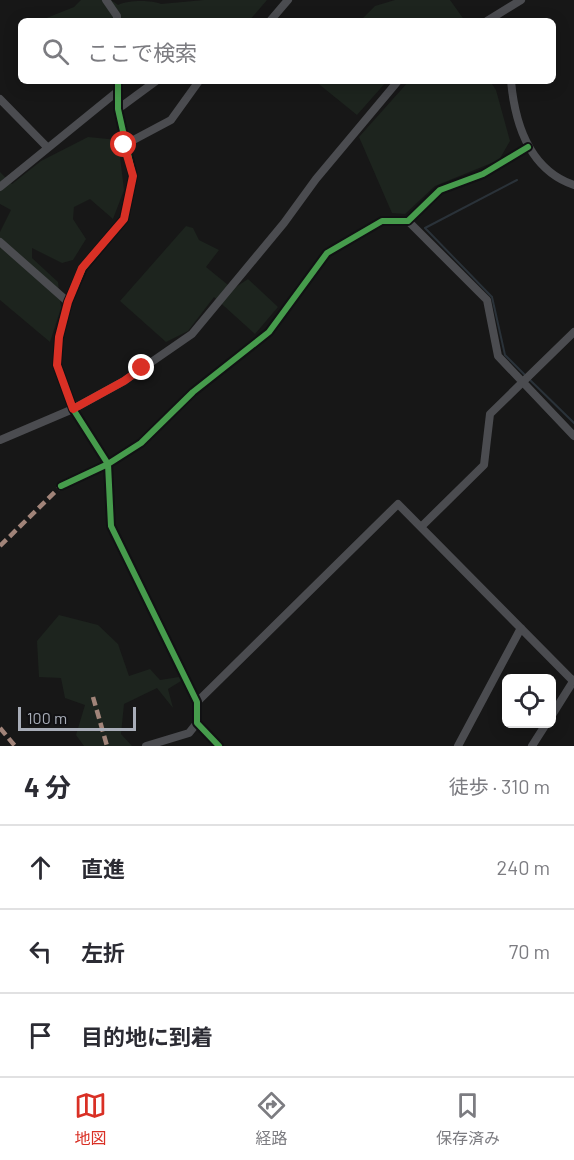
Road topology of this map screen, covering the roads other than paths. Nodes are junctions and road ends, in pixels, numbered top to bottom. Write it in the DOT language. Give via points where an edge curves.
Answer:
graph roads {
  1 [pos="106,0"];
  2 [pos="288,0"];
  3 [pos="516,1"];
  4 [pos="117,18"];
  5 [pos="273,18"];
  6 [pos="500,18"];
  7 [pos="118,84"];
  8 [pos="152,84"];
  9 [pos="198,84"];
  10 [pos="396,84"];
  11 [pos="511,84"];
  12 [pos="118,91"];
  13 [pos="0,99"];
  14 [pos="118,109"];
  15 [pos="124,145"];
  16 [pos="47,147"];
  17 [pos="528,147"];
  18 [pos="574,186"];
  19 [pos="0,187"];
  20 [pos="408,221"];
  21 [pos="0,242"];
  22 [pos="68,302"];
  23 [pos="574,332"];
  24 [pos="523,383"];
  25 [pos="73,409"];
  26 [pos="574,436"];
  27 [pos="0,440"];
  28 [pos="108,464"];
  29 [pos="61,486"];
  30 [pos="421,527"];
  31 [pos="521,628"];
  32 [pos="574,680"];
  33 [pos="197,702"];
  34 [pos="556,709"];
  35 [pos="197,723"];
  36 [pos="543,728"];
  37 [pos="146,746"];
  38 [pos="219,746"];
  39 [pos="458,746"];
  40 [pos="532,746"];
  1 -- 4 [label="street"];
  2 -- 5 [label="street"];
  3 -- 6 [label="street"];
  7 -- 12 [label="street"];
  8 -- 14 [label="street"];
  9 -- 15 [label="street" via="171,120"];
  10 -- 25 [label="street" via="192,334 124,381"];
  11 -- 17 [label="street" via="514,111"];
  12 -- 14 [label="street"];
  12 -- 16 [label="street"];
  13 -- 16 [label="street"];
  14 -- 15 [label="street"];
  15 -- 22 [label="street" via="133,176 124,219 82,268"];
  16 -- 19 [label="street"];
  17 -- 18 [label="street" via="558,180"];
  17 -- 20 [label="street" via="483,174 440,190"];
  20 -- 24 [label="street" via="487,300 498,356"];
  20 -- 28 [label="street" via="382,221 327,253 269,332 193,392 141,443"];
  21 -- 22 [label="street"];
  22 -- 25 [label="street" via="57,365"];
  23 -- 24 [label="street"];
  24 -- 26 [label="street"];
  24 -- 30 [label="street" via="490,414 484,465"];
  25 -- 27 [label="street"];
  25 -- 28 [label="street"];
  28 -- 29 [label="street"];
  28 -- 33 [label="street" via="111,526"];
  30 -- 31 [label="street"];
  30 -- 33 [label="street" via="398,504"];
  31 -- 32 [label="street"];
  31 -- 39 [label="street"];
  32 -- 34 [label="street"];
  33 -- 35 [label="street"];
  35 -- 37 [label="street" via="189,733"];
  35 -- 38 [label="street"];
  36 -- 40 [label="street"];
}
